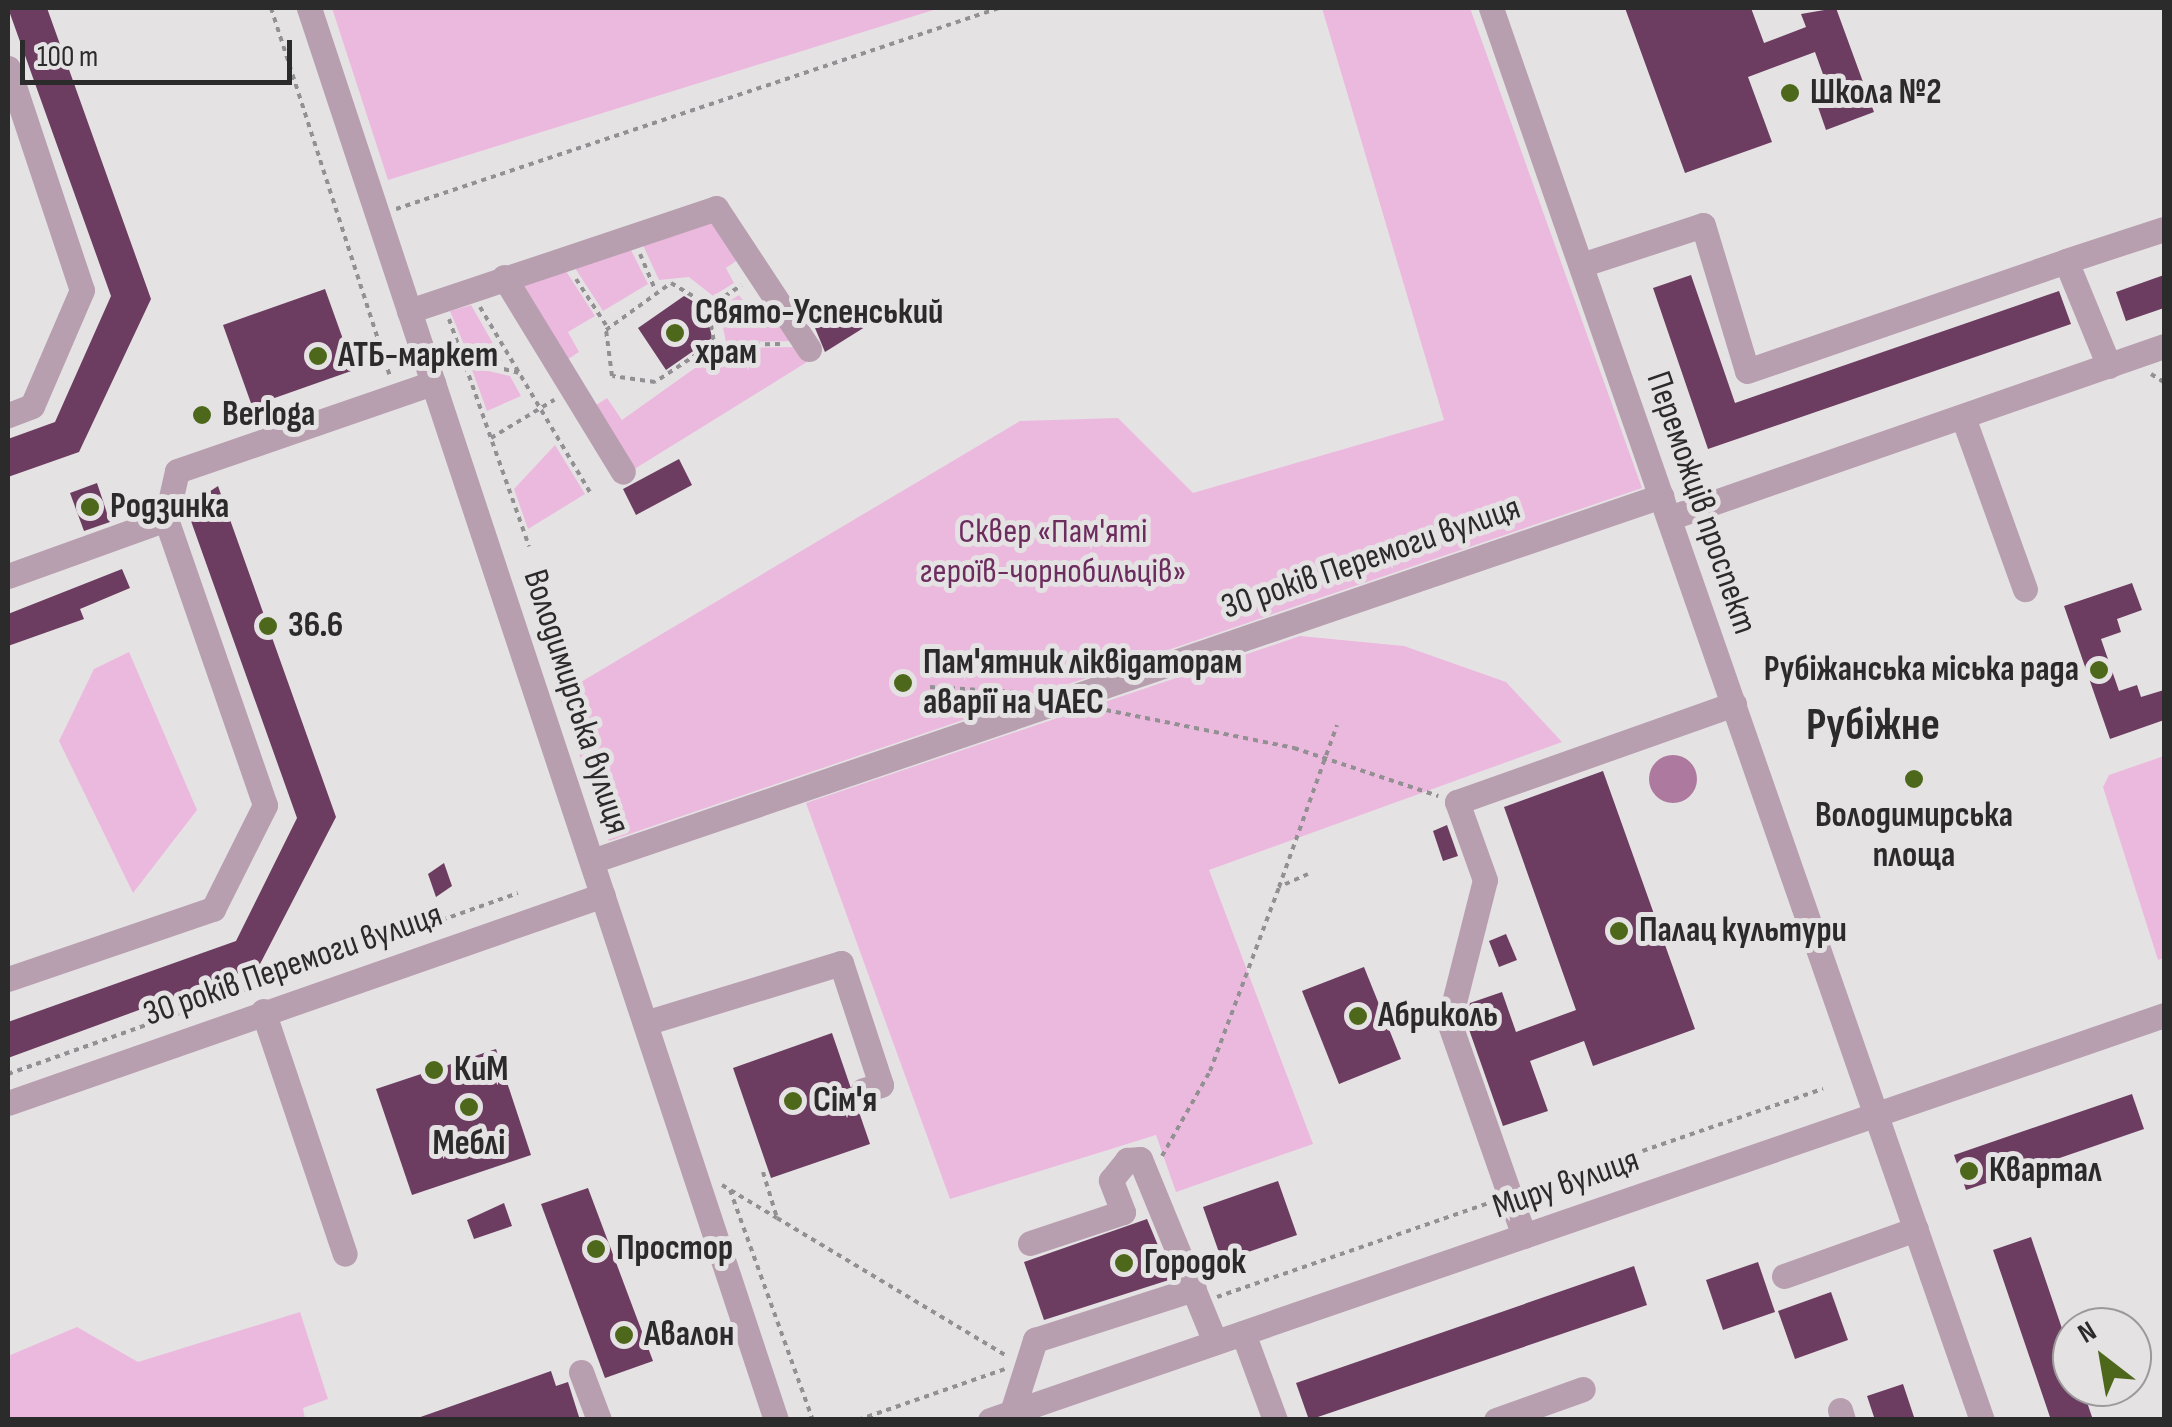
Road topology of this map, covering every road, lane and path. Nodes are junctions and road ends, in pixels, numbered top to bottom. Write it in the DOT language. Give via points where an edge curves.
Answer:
graph roads {
  1 [pos="271,8"];
  2 [pos="309,8"];
  3 [pos="999,8"];
  4 [pos="1491,8"];
  5 [pos="8,68"];
  6 [pos="378,216"];
  7 [pos="2164,229"];
  8 [pos="632,236"];
  9 [pos="563,258"];
  10 [pos="2066,260"];
  11 [pos="1581,265"];
  12 [pos="760,274"];
  13 [pos="504,277"];
  14 [pos="470,290"];
  15 [pos="656,290"];
  16 [pos="442,299"];
  17 [pos="708,307"];
  18 [pos="410,311"];
  19 [pos="608,328"];
  20 [pos="712,345"];
  21 [pos="807,346"];
  22 [pos="2164,346"];
  23 [pos="430,350"];
  24 [pos="2109,366"];
  25 [pos="2146,371"];
  26 [pos="519,372"];
  27 [pos="2164,382"];
  28 [pos="434,384"];
  29 [pos="396,396"];
  30 [pos="540,408"];
  31 [pos="8,414"];
  32 [pos="1962,416"];
  33 [pos="491,438"];
  34 [pos="622,472"];
  35 [pos="590,492"];
  36 [pos="1665,507"];
  37 [pos="166,520"];
  38 [pos="529,546"];
  39 [pos="8,576"];
  40 [pos="2025,589"];
  41 [pos="930,687"];
  42 [pos="1022,692"];
  43 [pos="1734,704"];
  44 [pos="1096,710"];
  45 [pos="1336,725"];
  46 [pos="1328,760"];
  47 [pos="1456,802"];
  48 [pos="592,861"];
  49 [pos="1308,874"];
  50 [pos="1279,887"];
  51 [pos="518,893"];
  52 [pos="603,896"];
  53 [pos="8,979"];
  54 [pos="263,1012"];
  55 [pos="2164,1015"];
  56 [pos="645,1023"];
  57 [pos="8,1074"];
  58 [pos="1823,1089"];
  59 [pos="863,1090"];
  60 [pos="8,1102"];
  61 [pos="1877,1114"];
  62 [pos="763,1172"];
  63 [pos="1150,1176"];
  64 [pos="722,1185"];
  65 [pos="730,1190"];
  66 [pos="1520,1192"];
  67 [pos="1502,1199"];
  68 [pos="777,1218"];
  69 [pos="1916,1228"];
  70 [pos="1524,1236"];
  71 [pos="1030,1242"];
  72 [pos="346,1254"];
  73 [pos="1784,1276"];
  74 [pos="1197,1296"];
  75 [pos="1243,1332"];
  76 [pos="1215,1342"];
  77 [pos="581,1372"];
  78 [pos="1583,1389"];
  79 [pos="1001,1416"];
  80 [pos="598,1420"];
  81 [pos="776,1420"];
  82 [pos="813,1420"];
  83 [pos="858,1420"];
  84 [pos="1275,1420"];
  85 [pos="1496,1420"];
  86 [pos="1982,1420"];
  1 -- 29 [label="path"];
  2 -- 6 [label="street, Володимирська вулиця"];
  3 -- 6 [label="path"];
  4 -- 11 [label="street, Переможців проспект"];
  5 -- 31 [label="street" via="82,290 32,406"];
  6 -- 18 [label="street, Володимирська вулиця"];
  7 -- 10 [label="street"];
  8 -- 9 [label="street"];
  8 -- 12 [label="street" via="716,208"];
  8 -- 15 [label="path"];
  9 -- 13 [label="street"];
  9 -- 19 [label="path"];
  10 -- 11 [label="street" via="1747,371 1703,225"];
  10 -- 24 [label="street"];
  11 -- 36 [label="street, Переможців проспект"];
  12 -- 17 [label="path"];
  12 -- 21 [label="street"];
  13 -- 14 [label="street"];
  13 -- 34 [label="street"];
  14 -- 16 [label="street"];
  14 -- 26 [label="path"];
  15 -- 17 [label="path" via="684,285"];
  15 -- 19 [label="path"];
  16 -- 18 [label="street"];
  16 -- 33 [label="path"];
  17 -- 20 [label="path"];
  18 -- 28 [label="street, Володимирська вулиця"];
  19 -- 20 [label="path" via="604,368 631,384 667,377"];
  20 -- 21 [label="path"];
  22 -- 24 [label="street, 30 років Перемоги вулиця"];
  23 -- 26 [label="path"];
  24 -- 32 [label="street, 30 років Перемоги вулиця"];
  25 -- 27 [label="path"];
  26 -- 30 [label="path"];
  28 -- 29 [label="street"];
  28 -- 48 [label="street, Володимирська вулиця"];
  29 -- 37 [label="street" via="177,471"];
  30 -- 33 [label="path"];
  30 -- 35 [label="path"];
  32 -- 36 [label="street, 30 років Перемоги вулиця"];
  32 -- 40 [label="street"];
  33 -- 38 [label="path"];
  36 -- 43 [label="street, Переможців проспект"];
  36 -- 48 [label="street, 30 років Перемоги вулиця"];
  37 -- 39 [label="street"];
  37 -- 53 [label="street" via="265,805 212,910"];
  41 -- 42 [label="path"];
  43 -- 47 [label="street"];
  43 -- 61 [label="street, Переможців проспект"];
  44 -- 46 [label="path"];
  45 -- 46 [label="path"];
  46 -- 47 [label="path"];
  46 -- 50 [label="path"];
  47 -- 70 [label="street" via="1485,880 1449,1022"];
  48 -- 52 [label="street, Володимирська вулиця"];
  49 -- 50 [label="path"];
  50 -- 63 [label="path" via="1210,1071"];
  51 -- 57 [label="path"];
  52 -- 54 [label="street, 30 років Перемоги вулиця"];
  52 -- 56 [label="street, Володимирська вулиця"];
  54 -- 60 [label="street, 30 років Перемоги вулиця"];
  54 -- 72 [label="street"];
  55 -- 61 [label="street, Миру вулиця"];
  56 -- 59 [label="street" via="841,963 882,1084"];
  56 -- 81 [label="street, Володимирська вулиця"];
  58 -- 66 [label="path"];
  61 -- 69 [label="street, Переможців проспект"];
  61 -- 70 [label="street, Миру вулиця"];
  62 -- 68 [label="path"];
  63 -- 71 [label="street" via="1140,1160 1127,1160 1111,1180 1123,1212"];
  63 -- 74 [label="street"];
  64 -- 65 [label="path"];
  65 -- 68 [label="path"];
  65 -- 82 [label="path"];
  67 -- 74 [label="path"];
  68 -- 83 [label="path" via="1020,1364"];
  69 -- 73 [label="street"];
  69 -- 86 [label="street, Переможців проспект"];
  70 -- 75 [label="street, Миру вулиця"];
  74 -- 76 [label="street"];
  74 -- 79 [label="street" via="1035,1340"];
  75 -- 76 [label="street, Миру вулиця"];
  75 -- 84 [label="street"];
  76 -- 79 [label="street, Миру вулиця"];
  77 -- 80 [label="street"];
  78 -- 85 [label="street"];
}
